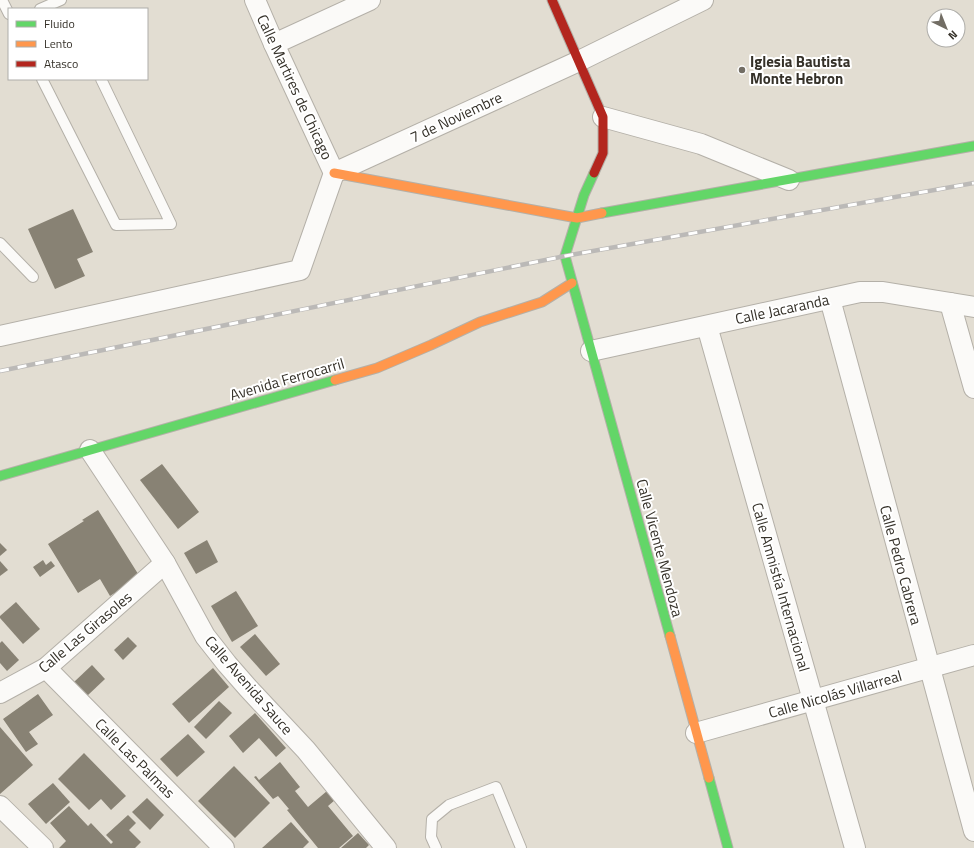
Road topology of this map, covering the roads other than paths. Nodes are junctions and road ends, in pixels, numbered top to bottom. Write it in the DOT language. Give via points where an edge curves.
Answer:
graph roads {
  1 [pos="2,0"];
  2 [pos="62,0"];
  3 [pos="255,0"];
  4 [pos="370,0"];
  5 [pos="552,0"];
  6 [pos="703,0"];
  7 [pos="42,8"];
  8 [pos="8,12"];
  9 [pos="274,44"];
  10 [pos="579,61"];
  11 [pos="43,80"];
  12 [pos="101,80"];
  13 [pos="603,117"];
  14 [pos="974,146"];
  15 [pos="334,173"];
  16 [pos="788,180"];
  17 [pos="577,218"];
  18 [pos="0,243"];
  19 [pos="33,277"];
  20 [pos="572,283"];
  21 [pos="830,299"];
  22 [pos="950,303"];
  23 [pos="974,306"];
  24 [pos="707,326"];
  25 [pos="0,336"];
  26 [pos="591,351"];
  27 [pos="974,388"];
  28 [pos="90,450"];
  29 [pos="0,476"];
  30 [pos="164,563"];
  31 [pos="974,655"];
  32 [pos="46,668"];
  33 [pos="929,668"];
  34 [pos="0,694"];
  35 [pos="813,701"];
  36 [pos="696,733"];
  37 [pos="0,806"];
  38 [pos="974,831"];
  39 [pos="43,848"];
  40 [pos="224,848"];
  41 [pos="386,848"];
  42 [pos="436,848"];
  43 [pos="521,848"];
  44 [pos="728,848"];
  45 [pos="855,848"];
  1 -- 8 [label="lane"];
  2 -- 7 [label="lane"];
  3 -- 9 [label="street, Calle Martires de Chicago"];
  4 -- 9 [label="street"];
  5 -- 10 [label="street"];
  6 -- 10 [label="street, 7 de Noviembre"];
  9 -- 15 [label="street, Calle Martires de Chicago"];
  10 -- 13 [label="street"];
  10 -- 15 [label="street, 7 de Noviembre"];
  11 -- 12 [label="lane" via="116,225 171,224"];
  13 -- 16 [label="street" via="701,144"];
  13 -- 17 [label="street" via="603,153 584,195"];
  14 -- 16 [label="street"];
  15 -- 17 [label="street"];
  15 -- 25 [label="street" via="300,270"];
  16 -- 17 [label="street"];
  17 -- 20 [label="street, Calle Vicente Mendoza" via="565,256"];
  18 -- 19 [label="lane"];
  20 -- 26 [label="street, Calle Vicente Mendoza"];
  20 -- 28 [label="street, Avenida Ferrocarril" via="542,302 480,322 377,368"];
  21 -- 22 [label="street, Calle Jacaranda" via="860,292 883,292"];
  21 -- 24 [label="street, Calle Jacaranda"];
  21 -- 33 [label="street, Calle Pedro Cabrera"];
  22 -- 23 [label="street, Calle Jacaranda"];
  22 -- 27 [label="street"];
  24 -- 26 [label="street, Calle Jacaranda"];
  24 -- 35 [label="street, Calle Amnistía Internacional"];
  26 -- 36 [label="street, Calle Vicente Mendoza"];
  28 -- 29 [label="street, Avenida Ferrocarril"];
  28 -- 30 [label="street, Calle Avenida Sauce"];
  30 -- 32 [label="street, Calle Las Girasoles"];
  30 -- 41 [label="street, Calle Avenida Sauce" via="205,636 227,664 306,750"];
  31 -- 33 [label="street, Calle Nicolás Villarreal"];
  32 -- 34 [label="street, Calle Las Girasoles"];
  32 -- 40 [label="street, Calle Las Palmas"];
  33 -- 35 [label="street, Calle Nicolás Villarreal"];
  33 -- 38 [label="street, Calle Pedro Cabrera"];
  35 -- 36 [label="street, Calle Nicolás Villarreal"];
  35 -- 45 [label="street, Calle Amnistía Internacional"];
  36 -- 44 [label="street, Calle Vicente Mendoza"];
  37 -- 39 [label="street"];
  42 -- 43 [label="lane" via="431,837 432,819 449,805 496,787"];
}
